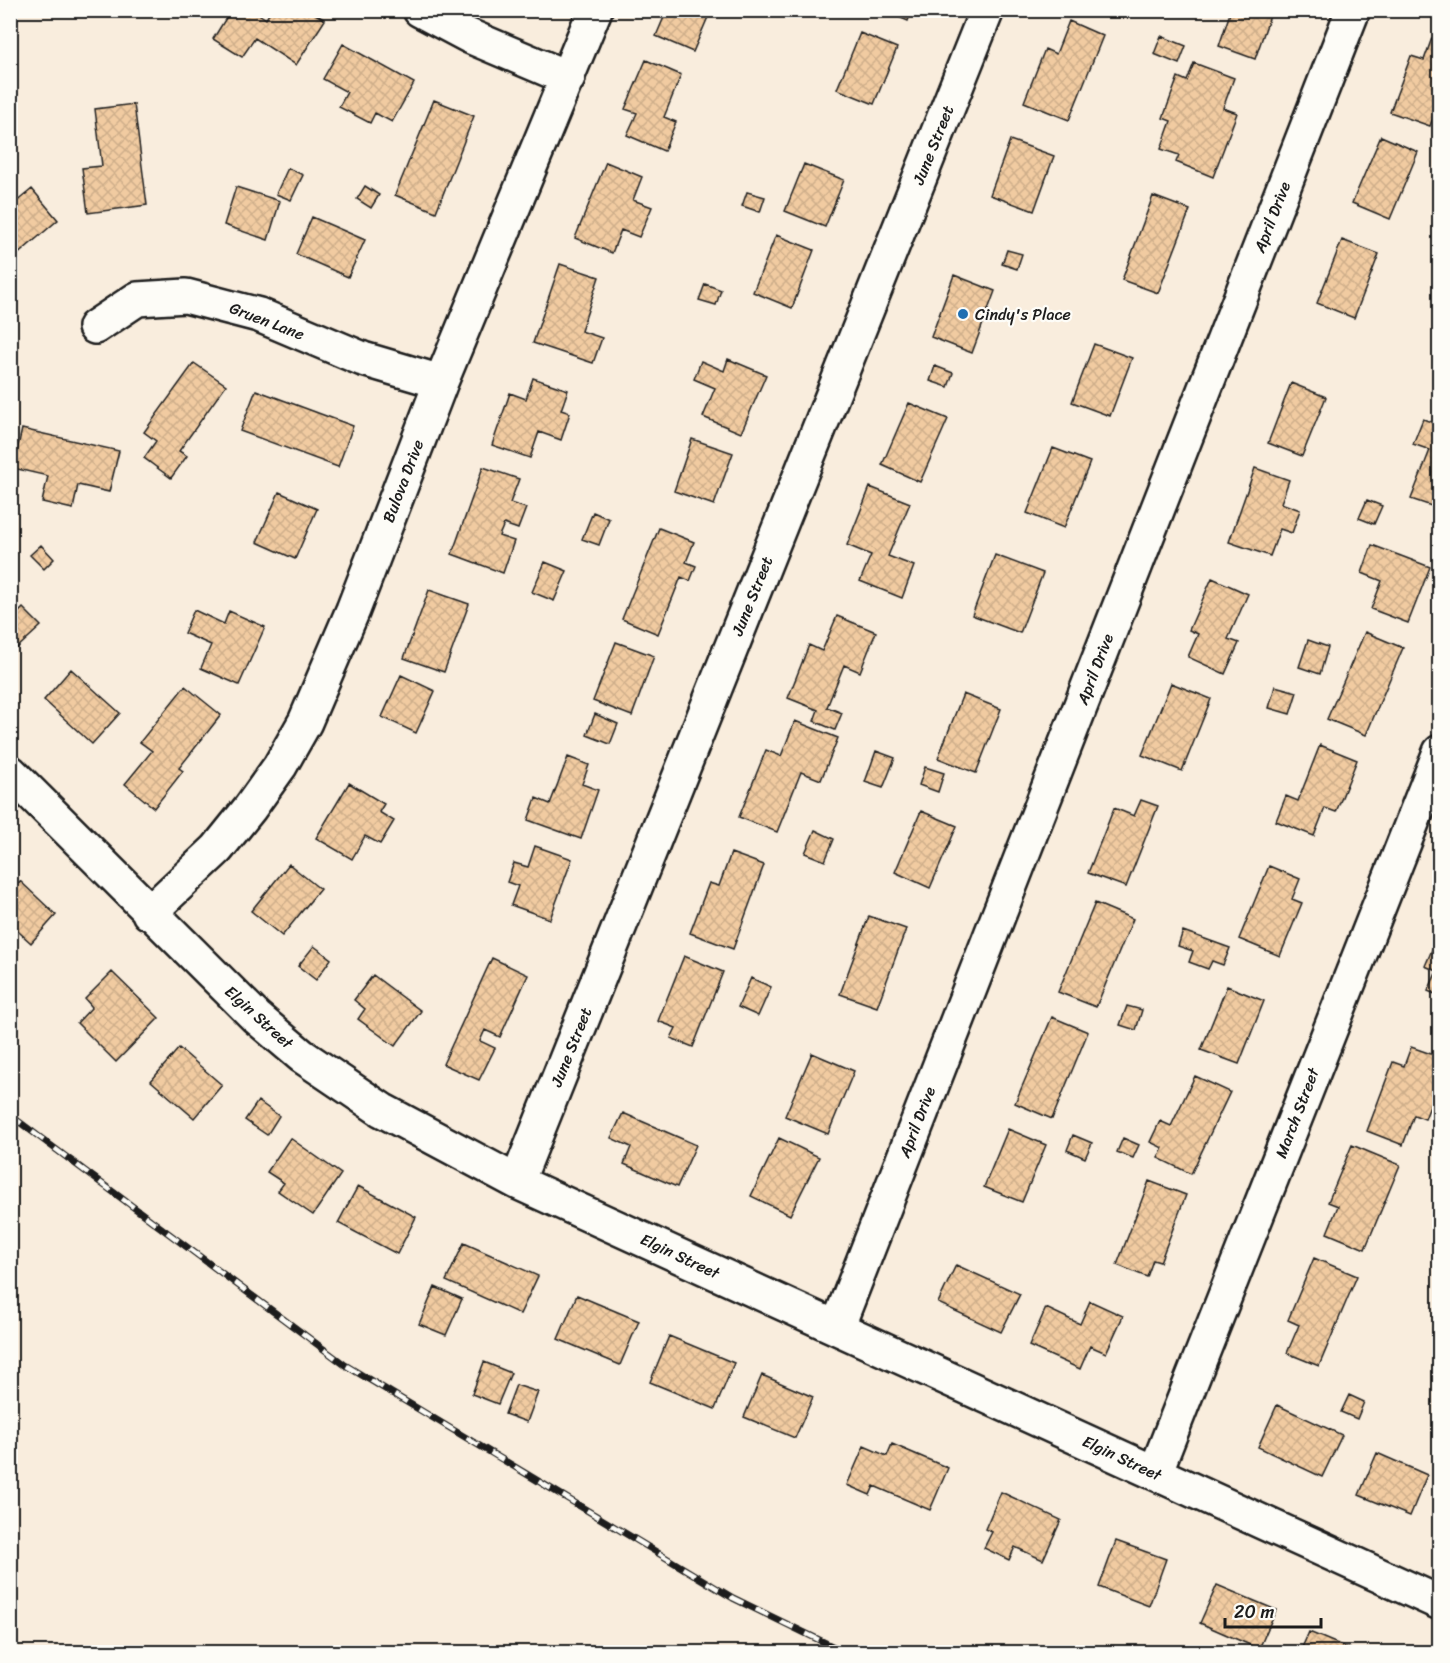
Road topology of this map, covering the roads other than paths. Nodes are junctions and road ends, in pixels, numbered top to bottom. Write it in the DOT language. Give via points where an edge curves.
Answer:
graph roads {
  1 [pos="420,10"];
  2 [pos="595,10"];
  3 [pos="987,10"];
  4 [pos="1353,10"];
  5 [pos="568,78"];
  6 [pos="95,327"];
  7 [pos="441,382"];
  8 [pos="1440,752"];
  9 [pos="10,772"];
  10 [pos="149,913"];
  11 [pos="517,1182"];
  12 [pos="837,1328"];
  13 [pos="1155,1473"];
  14 [pos="1440,1603"];
  1 -- 5 [label="street" via="469,36"];
  2 -- 5 [label="street, Bulova Drive"];
  3 -- 11 [label="street, June Street"];
  4 -- 12 [label="street, April Drive"];
  5 -- 7 [label="street, Bulova Drive"];
  6 -- 7 [label="street, Gruen Lane" via="137,299 186,296 259,315 363,359"];
  7 -- 10 [label="street, Bulova Drive" via="305,722 280,766 217,849"];
  8 -- 13 [label="street, March Street"];
  9 -- 10 [label="street, Elgin Street"];
  10 -- 11 [label="street, Elgin Street" via="256,1017 303,1056 382,1110"];
  11 -- 12 [label="street, Elgin Street"];
  12 -- 13 [label="street, Elgin Street"];
  13 -- 14 [label="street, Elgin Street"];
}
